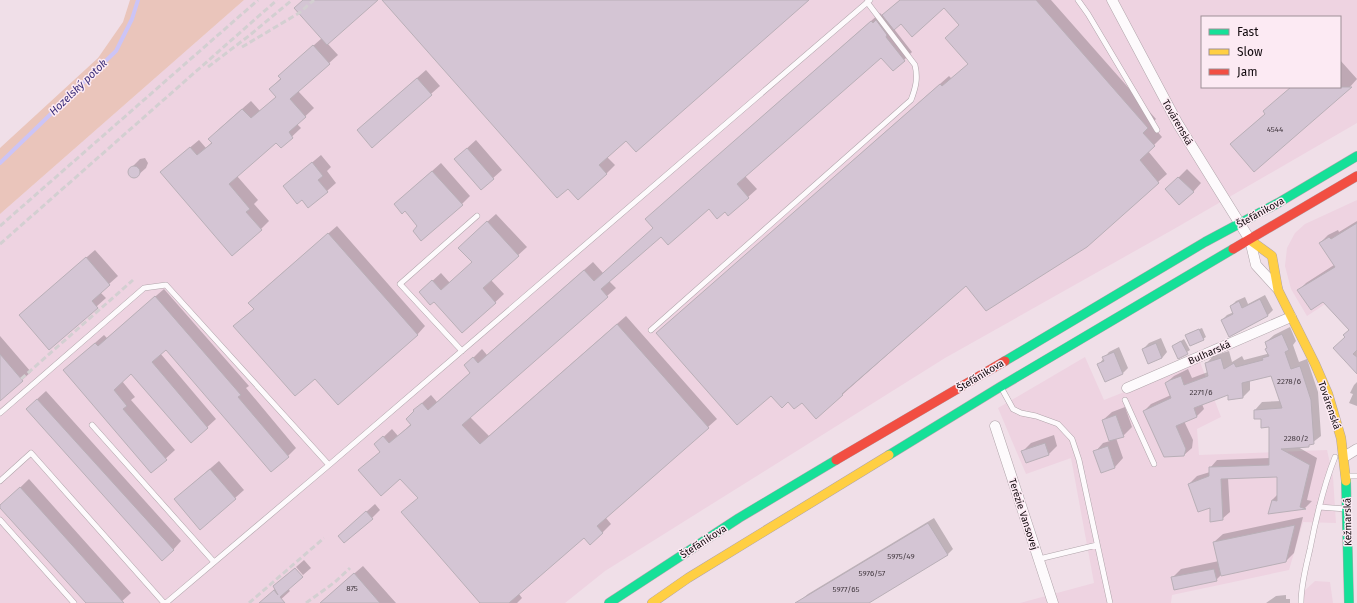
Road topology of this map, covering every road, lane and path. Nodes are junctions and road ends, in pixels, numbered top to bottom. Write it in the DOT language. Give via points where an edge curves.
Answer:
graph roads {
  1 [pos="1078,0"];
  2 [pos="1112,0"];
  3 [pos="869,1"];
  4 [pos="1156,130"];
  5 [pos="1357,156"];
  6 [pos="1357,176"];
  7 [pos="477,216"];
  8 [pos="1240,223"];
  9 [pos="1250,240"];
  10 [pos="1278,290"];
  11 [pos="1291,317"];
  12 [pos="651,330"];
  13 [pos="462,351"];
  14 [pos="1000,387"];
  15 [pos="1127,388"];
  16 [pos="1125,400"];
  17 [pos="0,413"];
  18 [pos="92,425"];
  19 [pos="995,426"];
  20 [pos="1357,449"];
  21 [pos="1340,457"];
  22 [pos="1154,464"];
  23 [pos="329,465"];
  24 [pos="1346,476"];
  25 [pos="1357,476"];
  26 [pos="0,481"];
  27 [pos="1319,507"];
  28 [pos="1347,509"];
  29 [pos="0,520"];
  30 [pos="1097,545"];
  31 [pos="1039,558"];
  32 [pos="214,562"];
  33 [pos="74,603"];
  34 [pos="165,603"];
  35 [pos="609,603"];
  36 [pos="652,603"];
  37 [pos="1053,603"];
  38 [pos="1110,603"];
  39 [pos="1301,603"];
  40 [pos="1349,603"];
  1 -- 4 [label="lane"];
  2 -- 8 [label="street, Továrenská" via="1178,124"];
  3 -- 12 [label="lane" via="915,65 916,85 911,100"];
  3 -- 13 [label="lane"];
  5 -- 8 [label="main road, Štefánikova"];
  6 -- 9 [label="main road, Štefánikova"];
  7 -- 13 [label="lane" via="400,284"];
  8 -- 9 [label="street, Továrenská"];
  8 -- 35 [label="main road, Štefánikova" via="739,518"];
  9 -- 10 [label="street, Továrenská" via="1256,265"];
  9 -- 10 [label="main road, Továrenská" via="1272,256"];
  9 -- 14 [label="main road, Štefánikova"];
  10 -- 11 [label="main road, Továrenská"];
  11 -- 15 [label="street, Bulharská"];
  11 -- 21 [label="main road, Továrenská" via="1328,394 1335,416"];
  13 -- 23 [label="lane"];
  14 -- 30 [label="lane" via="1014,409 1058,424 1072,439"];
  14 -- 36 [label="main road, Štefánikova" via="688,578"];
  16 -- 22 [label="lane"];
  17 -- 23 [label="lane" via="144,288 166,285"];
  18 -- 32 [label="lane"];
  19 -- 31 [label="street, Terézie Vansovej"];
  20 -- 21 [label="street"];
  21 -- 24 [label="main road, Kežmarská"];
  21 -- 27 [label="lane" via="1328,476"];
  23 -- 32 [label="lane"];
  24 -- 25 [label="lane"];
  24 -- 28 [label="main road, Kežmarská"];
  26 -- 34 [label="lane" via="31,453"];
  27 -- 28 [label="lane"];
  27 -- 39 [label="lane" via="1301,589"];
  28 -- 40 [label="main road, Kežmarská" via="1350,521"];
  29 -- 33 [label="lane"];
  30 -- 31 [label="lane"];
  30 -- 38 [label="lane"];
  31 -- 37 [label="street, Terézie Vansovej"];
  32 -- 34 [label="lane"];
}
